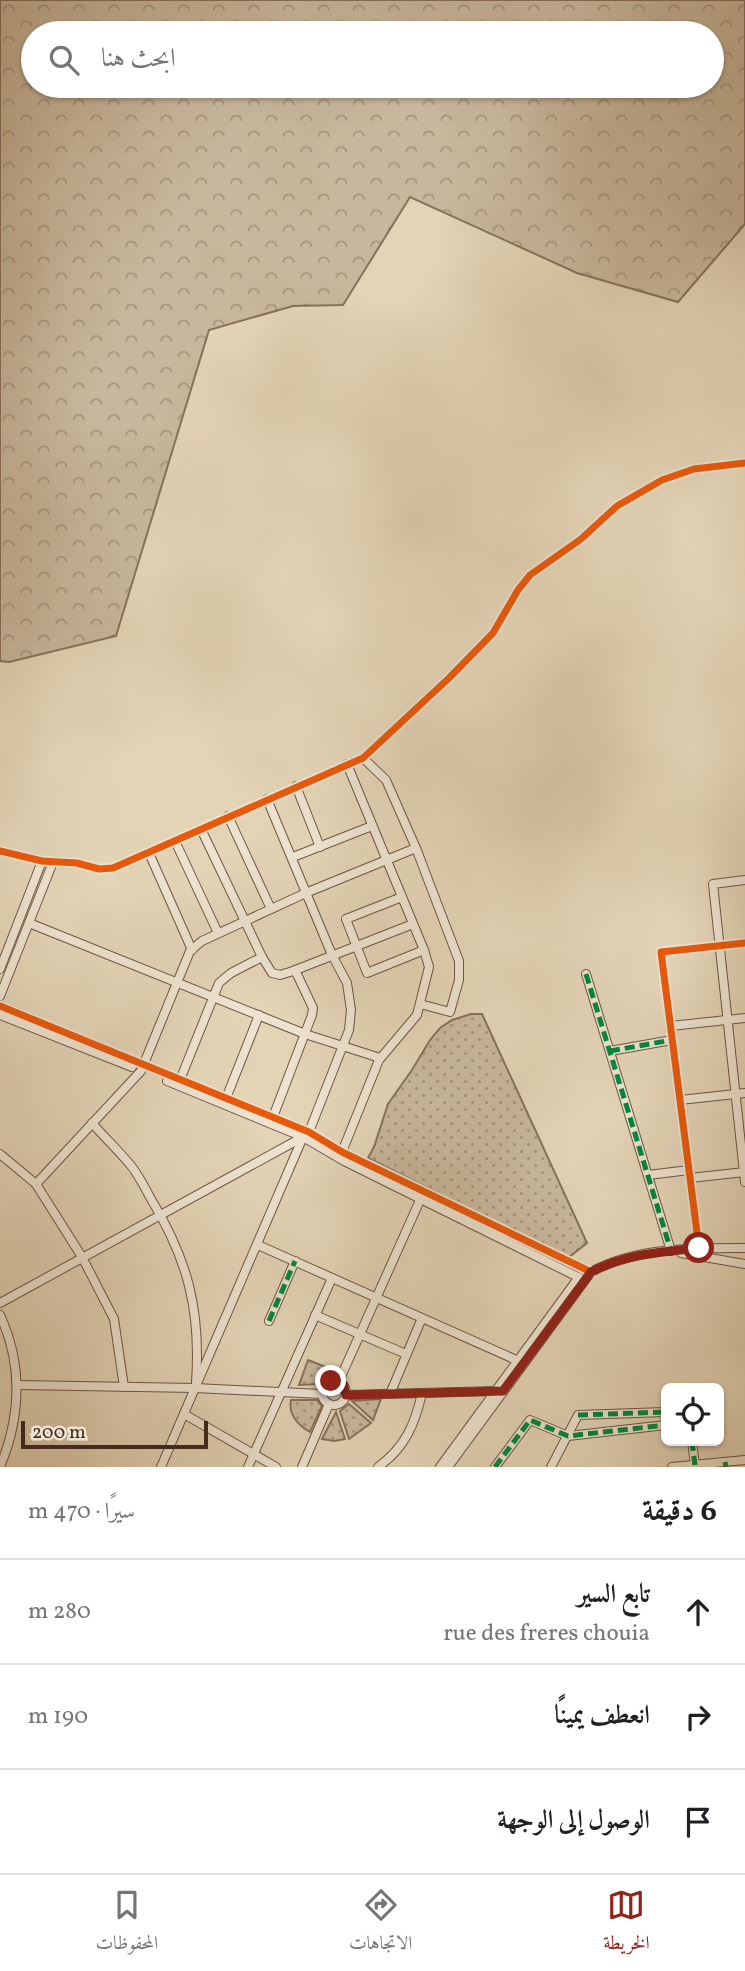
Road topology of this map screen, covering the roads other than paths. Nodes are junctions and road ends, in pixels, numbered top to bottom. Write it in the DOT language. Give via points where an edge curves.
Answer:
graph roads {
  1 [pos="745,463"];
  2 [pos="363,758"];
  3 [pos="347,764"];
  4 [pos="296,786"];
  5 [pos="267,799"];
  6 [pos="228,816"];
  7 [pos="372,826"];
  8 [pos="201,829"];
  9 [pos="175,841"];
  10 [pos="320,847"];
  11 [pos="416,848"];
  12 [pos="0,851"];
  13 [pos="149,853"];
  14 [pos="293,857"];
  15 [pos="42,861"];
  16 [pos="387,861"];
  17 [pos="53,862"];
  18 [pos="745,880"];
  19 [pos="308,892"];
  20 [pos="402,897"];
  21 [pos="271,909"];
  22 [pos="244,920"];
  23 [pos="29,923"];
  24 [pos="413,924"];
  25 [pos="218,933"];
  26 [pos="745,943"];
  27 [pos="357,946"];
  28 [pos="720,946"];
  29 [pos="192,950"];
  30 [pos="424,950"];
  31 [pos="332,955"];
  32 [pos="262,957"];
  33 [pos="0,969"];
  34 [pos="295,970"];
  35 [pos="586,974"];
  36 [pos="177,983"];
  37 [pos="0,996"];
  38 [pos="214,996"];
  39 [pos="420,1004"];
  40 [pos="0,1006"];
  41 [pos="0,1015"];
  42 [pos="259,1015"];
  43 [pos="745,1018"];
  44 [pos="728,1020"];
  45 [pos="671,1026"];
  46 [pos="305,1034"];
  47 [pos="672,1040"];
  48 [pos="343,1046"];
  49 [pos="610,1051"];
  50 [pos="380,1058"];
  51 [pos="142,1069"];
  52 [pos="180,1080"];
  53 [pos="740,1093"];
  54 [pos="680,1100"];
  55 [pos="225,1101"];
  56 [pos="273,1117"];
  57 [pos="92,1124"];
  58 [pos="306,1135"];
  59 [pos="342,1152"];
  60 [pos="0,1154"];
  61 [pos="744,1172"];
  62 [pos="690,1174"];
  63 [pos="648,1175"];
  64 [pos="745,1182"];
  65 [pos="36,1184"];
  66 [pos="421,1198"];
  67 [pos="161,1214"];
  68 [pos="258,1245"];
  69 [pos="699,1248"];
  70 [pos="745,1248"];
  71 [pos="671,1251"];
  72 [pos="82,1257"];
  73 [pos="295,1261"];
  74 [pos="745,1264"];
  75 [pos="591,1272"];
  76 [pos="332,1278"];
  77 [pos="582,1278"];
  78 [pos="376,1298"];
  79 [pos="0,1303"];
  80 [pos="0,1315"];
  81 [pos="315,1315"];
  82 [pos="422,1318"];
  83 [pos="268,1321"];
  84 [pos="360,1334"];
  85 [pos="406,1354"];
  86 [pos="520,1362"];
  87 [pos="339,1381"];
  88 [pos="18,1385"];
  89 [pos="124,1387"];
  90 [pos="195,1388"];
  91 [pos="499,1391"];
  92 [pos="282,1392"];
  93 [pos="422,1393"];
  94 [pos="322,1394"];
  95 [pos="390,1394"];
  96 [pos="346,1395"];
  97 [pos="330,1404"];
  98 [pos="661,1412"];
  99 [pos="184,1414"];
  100 [pos="661,1426"];
  101 [pos="568,1437"];
  102 [pos="693,1446"];
  103 [pos="254,1455"];
  104 [pos="745,1460"];
  105 [pos="725,1464"];
  106 [pos="695,1465"];
  107 [pos="0,1466"];
  108 [pos="161,1467"];
  109 [pos="248,1467"];
  110 [pos="276,1467"];
  111 [pos="302,1467"];
  112 [pos="378,1467"];
  113 [pos="440,1467"];
  114 [pos="448,1467"];
  115 [pos="495,1467"];
  116 [pos="551,1467"];
  117 [pos="672,1467"];
  1 -- 2 [label="street" via="694,469 662,480 617,506 530,575 493,633"];
  2 -- 3 [label="street"];
  2 -- 11 [label="street" via="386,780"];
  3 -- 4 [label="street"];
  3 -- 7 [label="street"];
  4 -- 5 [label="street"];
  4 -- 10 [label="street"];
  5 -- 6 [label="street"];
  5 -- 14 [label="street"];
  6 -- 8 [label="street"];
  6 -- 21 [label="street"];
  7 -- 10 [label="street"];
  7 -- 16 [label="street"];
  8 -- 9 [label="street"];
  8 -- 22 [label="street"];
  9 -- 13 [label="street"];
  9 -- 25 [label="street"];
  10 -- 14 [label="street"];
  11 -- 16 [label="street"];
  11 -- 39 [label="street" via="459,961 450,1012"];
  12 -- 15 [label="street"];
  13 -- 17 [label="street" via="105,869"];
  13 -- 29 [label="street"];
  14 -- 19 [label="street"];
  15 -- 17 [label="street"];
  15 -- 33 [label="street"];
  16 -- 19 [label="street"];
  16 -- 20 [label="street"];
  17 -- 23 [label="street"];
  18 -- 28 [label="street" via="713,884"];
  19 -- 21 [label="street"];
  19 -- 31 [label="street"];
  20 -- 24 [label="street"];
  20 -- 27 [label="street" via="346,919"];
  21 -- 22 [label="street"];
  22 -- 25 [label="street"];
  22 -- 32 [label="street"];
  23 -- 36 [label="street"];
  23 -- 37 [label="street"];
  24 -- 27 [label="street"];
  24 -- 30 [label="street"];
  25 -- 29 [label="street"];
  26 -- 28 [label="street"];
  27 -- 30 [label="street" via="367,973"];
  27 -- 31 [label="street"];
  28 -- 44 [label="street"];
  28 -- 45 [label="street" via="661,952"];
  29 -- 36 [label="street"];
  30 -- 39 [label="street" via="429,967"];
  31 -- 34 [label="street"];
  31 -- 48 [label="street" via="347,983 351,1010"];
  32 -- 34 [label="street" via="272,973"];
  32 -- 38 [label="street" via="223,979"];
  34 -- 46 [label="street" via="313,1007"];
  35 -- 49 [label="street"];
  36 -- 38 [label="street"];
  36 -- 51 [label="street"];
  38 -- 42 [label="street"];
  38 -- 52 [label="street"];
  39 -- 50 [label="street" via="417,1016"];
  40 -- 51 [label="street"];
  41 -- 51 [label="street"];
  42 -- 46 [label="street"];
  42 -- 55 [label="street"];
  43 -- 44 [label="street"];
  44 -- 45 [label="street"];
  44 -- 53 [label="street"];
  45 -- 47 [label="street"];
  46 -- 48 [label="street"];
  46 -- 56 [label="street"];
  47 -- 49 [label="street"];
  47 -- 54 [label="street"];
  48 -- 50 [label="street"];
  48 -- 58 [label="street"];
  49 -- 63 [label="street"];
  50 -- 59 [label="street"];
  51 -- 52 [label="street"];
  51 -- 55 [label="street"];
  51 -- 57 [label="street"];
  52 -- 55 [label="street"];
  53 -- 54 [label="street"];
  53 -- 61 [label="street"];
  54 -- 62 [label="street"];
  55 -- 56 [label="street"];
  55 -- 58 [label="street"];
  56 -- 58 [label="street"];
  57 -- 65 [label="street"];
  57 -- 67 [label="street" via="133,1168"];
  58 -- 59 [label="street"];
  58 -- 66 [label="street" via="344,1161"];
  58 -- 67 [label="street"];
  58 -- 68 [label="street"];
  59 -- 75 [label="street"];
  60 -- 65 [label="street"];
  61 -- 62 [label="street"];
  61 -- 64 [label="street"];
  62 -- 63 [label="street"];
  62 -- 69 [label="street"];
  63 -- 71 [label="street"];
  65 -- 72 [label="street"];
  66 -- 77 [label="street"];
  66 -- 78 [label="street"];
  67 -- 72 [label="street"];
  67 -- 90 [label="street" via="182,1259 194,1303"];
  68 -- 73 [label="street"];
  68 -- 90 [label="street"];
  69 -- 70 [label="street"];
  69 -- 71 [label="street"];
  71 -- 74 [label="street"];
  71 -- 75 [label="street" via="610,1261"];
  72 -- 79 [label="street"];
  72 -- 89 [label="street" via="114,1320"];
  73 -- 76 [label="street"];
  73 -- 83 [label="street"];
  75 -- 77 [label="street"];
  76 -- 78 [label="street"];
  76 -- 81 [label="street"];
  77 -- 86 [label="street"];
  78 -- 82 [label="street"];
  78 -- 84 [label="street"];
  80 -- 88 [label="street" via="15,1358"];
  81 -- 84 [label="street"];
  81 -- 92 [label="street"];
  82 -- 85 [label="street"];
  82 -- 86 [label="street"];
  84 -- 85 [label="street"];
  84 -- 87 [label="street"];
  85 -- 95 [label="street"];
  86 -- 91 [label="street"];
  87 -- 94 [label="street" via="327,1383"];
  87 -- 96 [label="street"];
  88 -- 89 [label="street"];
  88 -- 107 [label="street" via="14,1427"];
  89 -- 90 [label="street"];
  90 -- 92 [label="street"];
  90 -- 99 [label="street"];
  91 -- 93 [label="street"];
  91 -- 113 [label="street"];
  91 -- 114 [label="street"];
  92 -- 94 [label="street"];
  92 -- 103 [label="street"];
  93 -- 95 [label="street"];
  93 -- 112 [label="street" via="410,1432"];
  94 -- 97 [label="street"];
  95 -- 96 [label="street"];
  96 -- 97 [label="street" via="340,1404"];
  97 -- 111 [label="street"];
  98 -- 101 [label="street" via="578,1415"];
  99 -- 103 [label="street"];
  99 -- 108 [label="street"];
  100 -- 101 [label="street"];
  101 -- 115 [label="street" via="530,1420"];
  101 -- 116 [label="street"];
  102 -- 106 [label="street"];
  103 -- 109 [label="street"];
  103 -- 110 [label="street"];
  104 -- 105 [label="street"];
  105 -- 106 [label="street"];
  106 -- 117 [label="street"];
}
